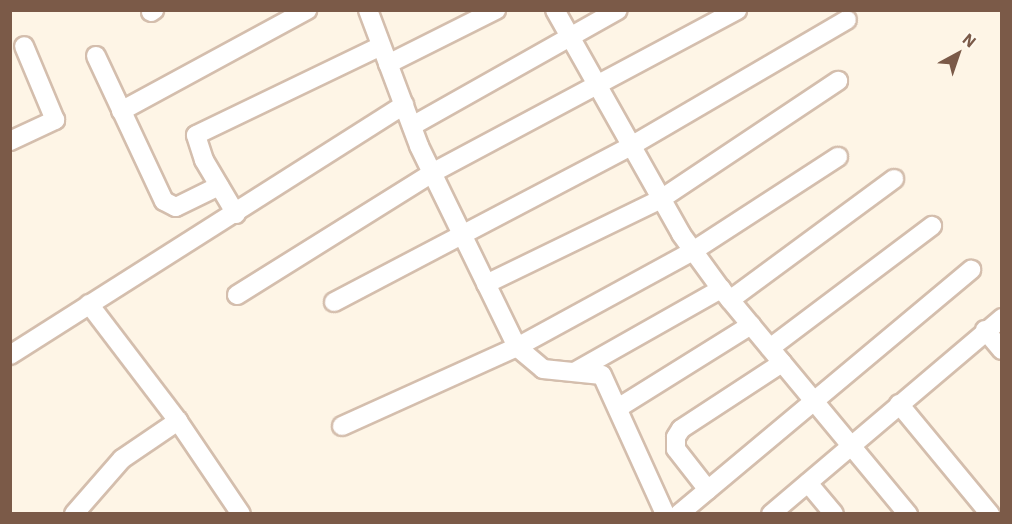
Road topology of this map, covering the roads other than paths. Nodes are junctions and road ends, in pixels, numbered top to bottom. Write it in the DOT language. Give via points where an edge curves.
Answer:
graph roads {
  1 [pos="307,10"];
  2 [pos="496,10"];
  3 [pos="555,10"];
  4 [pos="618,10"];
  5 [pos="737,10"];
  6 [pos="370,11"];
  7 [pos="847,20"];
  8 [pos="571,38"];
  9 [pos="24,46"];
  10 [pos="381,46"];
  11 [pos="96,56"];
  12 [pos="388,64"];
  13 [pos="838,81"];
  14 [pos="598,87"];
  15 [pos="404,105"];
  16 [pos="121,111"];
  17 [pos="411,126"];
  18 [pos="10,141"];
  19 [pos="631,146"];
  20 [pos="838,157"];
  21 [pos="432,173"];
  22 [pos="894,179"];
  23 [pos="219,186"];
  24 [pos="661,199"];
  25 [pos="236,214"];
  26 [pos="932,226"];
  27 [pos="461,234"];
  28 [pos="693,251"];
  29 [pos="971,270"];
  30 [pos="486,284"];
  31 [pos="237,295"];
  32 [pos="726,295"];
  33 [pos="334,302"];
  34 [pos="89,304"];
  35 [pos="1002,318"];
  36 [pos="751,325"];
  37 [pos="985,330"];
  38 [pos="517,347"];
  39 [pos="770,348"];
  40 [pos="1002,350"];
  41 [pos="10,355"];
  42 [pos="782,363"];
  43 [pos="576,370"];
  44 [pos="815,402"];
  45 [pos="899,404"];
  46 [pos="618,408"];
  47 [pos="178,422"];
  48 [pos="342,426"];
  49 [pos="851,447"];
  50 [pos="808,483"];
  51 [pos="708,490"];
  52 [pos="74,513"];
  53 [pos="241,513"];
  54 [pos="665,513"];
  55 [pos="679,513"];
  56 [pos="771,513"];
  57 [pos="834,513"];
  58 [pos="908,513"];
  59 [pos="990,513"];
  1 -- 16 [label="street"];
  2 -- 12 [label="street"];
  3 -- 8 [label="street"];
  4 -- 8 [label="street"];
  5 -- 14 [label="street"];
  6 -- 10 [label="street"];
  7 -- 19 [label="street"];
  8 -- 14 [label="street"];
  8 -- 17 [label="street"];
  9 -- 18 [label="street" via="55,120"];
  10 -- 12 [label="street"];
  10 -- 23 [label="street" via="200,131 196,143"];
  11 -- 16 [label="street"];
  12 -- 15 [label="street"];
  13 -- 24 [label="street"];
  14 -- 19 [label="street"];
  14 -- 21 [label="street"];
  15 -- 17 [label="street"];
  15 -- 25 [label="street"];
  16 -- 23 [label="street" via="164,201 171,207"];
  17 -- 21 [label="street"];
  19 -- 24 [label="street"];
  19 -- 27 [label="street"];
  20 -- 28 [label="street"];
  21 -- 27 [label="street"];
  21 -- 31 [label="street"];
  22 -- 32 [label="street"];
  23 -- 25 [label="street"];
  24 -- 28 [label="street"];
  24 -- 30 [label="street"];
  25 -- 34 [label="street"];
  26 -- 39 [label="street"];
  27 -- 30 [label="street"];
  27 -- 33 [label="street"];
  28 -- 32 [label="street"];
  28 -- 38 [label="street"];
  29 -- 44 [label="street"];
  30 -- 38 [label="street"];
  32 -- 36 [label="street"];
  32 -- 43 [label="street"];
  34 -- 41 [label="street"];
  34 -- 47 [label="street"];
  35 -- 37 [label="street"];
  36 -- 39 [label="street"];
  36 -- 46 [label="street"];
  37 -- 40 [label="street"];
  37 -- 45 [label="street"];
  38 -- 43 [label="street" via="543,369"];
  38 -- 48 [label="street"];
  39 -- 42 [label="street"];
  42 -- 44 [label="street"];
  42 -- 51 [label="street" via="681,429 676,437 676,449"];
  43 -- 46 [label="street" via="602,375"];
  44 -- 49 [label="street"];
  44 -- 51 [label="street"];
  45 -- 49 [label="street"];
  45 -- 59 [label="street"];
  46 -- 54 [label="street"];
  47 -- 52 [label="street" via="122,459"];
  47 -- 53 [label="street"];
  49 -- 50 [label="street"];
  49 -- 58 [label="street"];
  50 -- 56 [label="street"];
  50 -- 57 [label="street"];
  51 -- 55 [label="street"];
}
